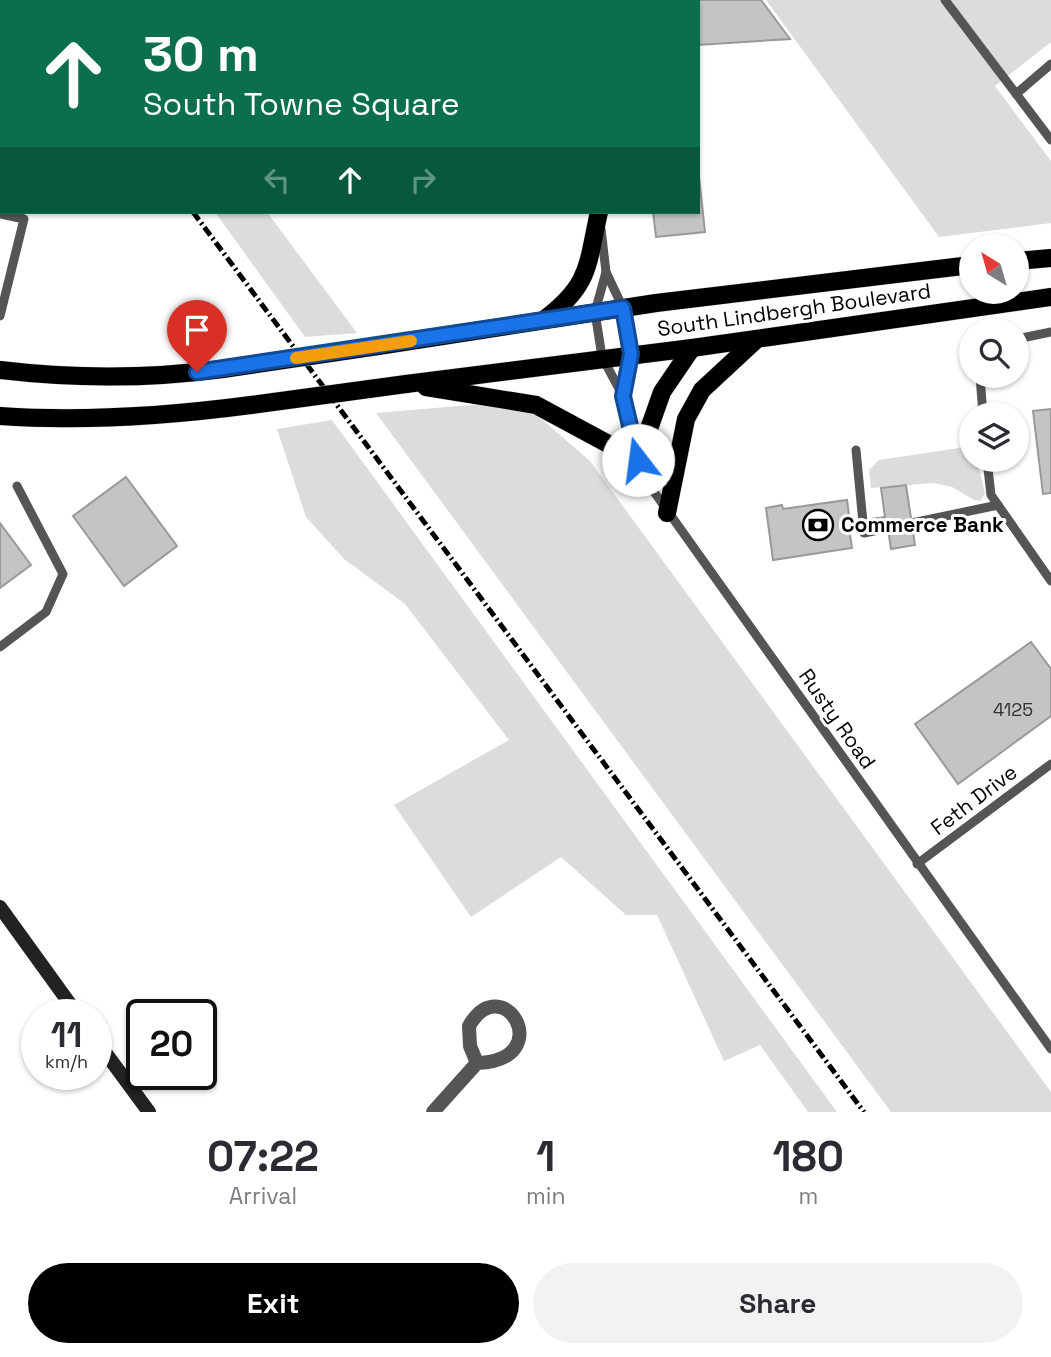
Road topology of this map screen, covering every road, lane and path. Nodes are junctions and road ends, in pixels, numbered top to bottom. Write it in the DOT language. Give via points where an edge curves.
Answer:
graph roads {
  1 [pos="945,0"];
  2 [pos="1051,64"];
  3 [pos="1016,94"];
  4 [pos="1051,140"];
  5 [pos="0,214"];
  6 [pos="599,214"];
  7 [pos="599,214"];
  8 [pos="1051,258"];
  9 [pos="1029,260"];
  10 [pos="959,266"];
  11 [pos="606,272"];
  12 [pos="1051,297"];
  13 [pos="1,304"];
  14 [pos="623,308"];
  15 [pos="595,312"];
  16 [pos="0,316"];
  17 [pos="542,321"];
  18 [pos="1051,332"];
  19 [pos="1029,337"];
  20 [pos="757,339"];
  21 [pos="692,348"];
  22 [pos="631,354"];
  23 [pos="602,357"];
  24 [pos="0,370"];
  25 [pos="406,384"];
  26 [pos="623,396"];
  27 [pos="0,415"];
  28 [pos="856,450"];
  29 [pos="638,460"];
  30 [pos="989,472"];
  31 [pos="17,486"];
  32 [pos="998,505"];
  33 [pos="667,513"];
  34 [pos="1051,581"];
  35 [pos="0,648"];
  36 [pos="1051,764"];
  37 [pos="917,864"];
  38 [pos="0,907"];
  39 [pos="66,999"];
  40 [pos="1051,1049"];
  41 [pos="112,1062"];
  42 [pos="477,1063"];
  43 [pos="149,1112"];
  44 [pos="433,1112"];
  1 -- 3 [label="lane"];
  2 -- 3 [label="lane"];
  3 -- 4 [label="lane"];
  5 -- 13 [label="lane" via="24,219"];
  6 -- 11 [label="lane"];
  7 -- 17 [label="main road" via="584,280 565,304"];
  8 -- 9 [label="main road"];
  10 -- 14 [label="main road, South Lindbergh Boulevard"];
  11 -- 14 [label="lane"];
  11 -- 15 [label="lane"];
  12 -- 20 [label="main road, South Lindbergh Boulevard"];
  13 -- 16 [label="lane"];
  14 -- 15 [label="main road, South Lindbergh Boulevard"];
  14 -- 22 [label="lane"];
  15 -- 17 [label="main road, South Lindbergh Boulevard"];
  15 -- 23 [label="lane, Rusty Road"];
  17 -- 24 [label="main road, South Lindbergh Boulevard, bridge" via="170,376 93,378"];
  18 -- 19 [label="lane"];
  20 -- 21 [label="main road, South Lindbergh Boulevard"];
  20 -- 33 [label="main road" via="702,390 686,419"];
  21 -- 22 [label="main road, South Lindbergh Boulevard"];
  21 -- 29 [label="main road" via="662,393"];
  22 -- 23 [label="main road, South Lindbergh Boulevard"];
  22 -- 26 [label="lane, Rusty Road"];
  23 -- 25 [label="main road, South Lindbergh Boulevard"];
  23 -- 26 [label="lane, Rusty Road"];
  25 -- 27 [label="main road, South Lindbergh Boulevard, bridge" via="121,418"];
  25 -- 29 [label="main road" via="536,405"];
  26 -- 29 [label="lane, Rusty Road"];
  28 -- 32 [label="lane" via="864,533"];
  29 -- 33 [label="lane, Rusty Road"];
  30 -- 32 [label="lane" via="991,495"];
  31 -- 35 [label="lane" via="63,574 46,612"];
  32 -- 34 [label="lane"];
  33 -- 37 [label="lane, Rusty Road"];
  36 -- 37 [label="lane, Feth Drive"];
  37 -- 40 [label="lane, Rusty Road"];
  38 -- 39 [label="street"];
  41 -- 43 [label="street"];
  42 -- 44 [label="street"];
}
